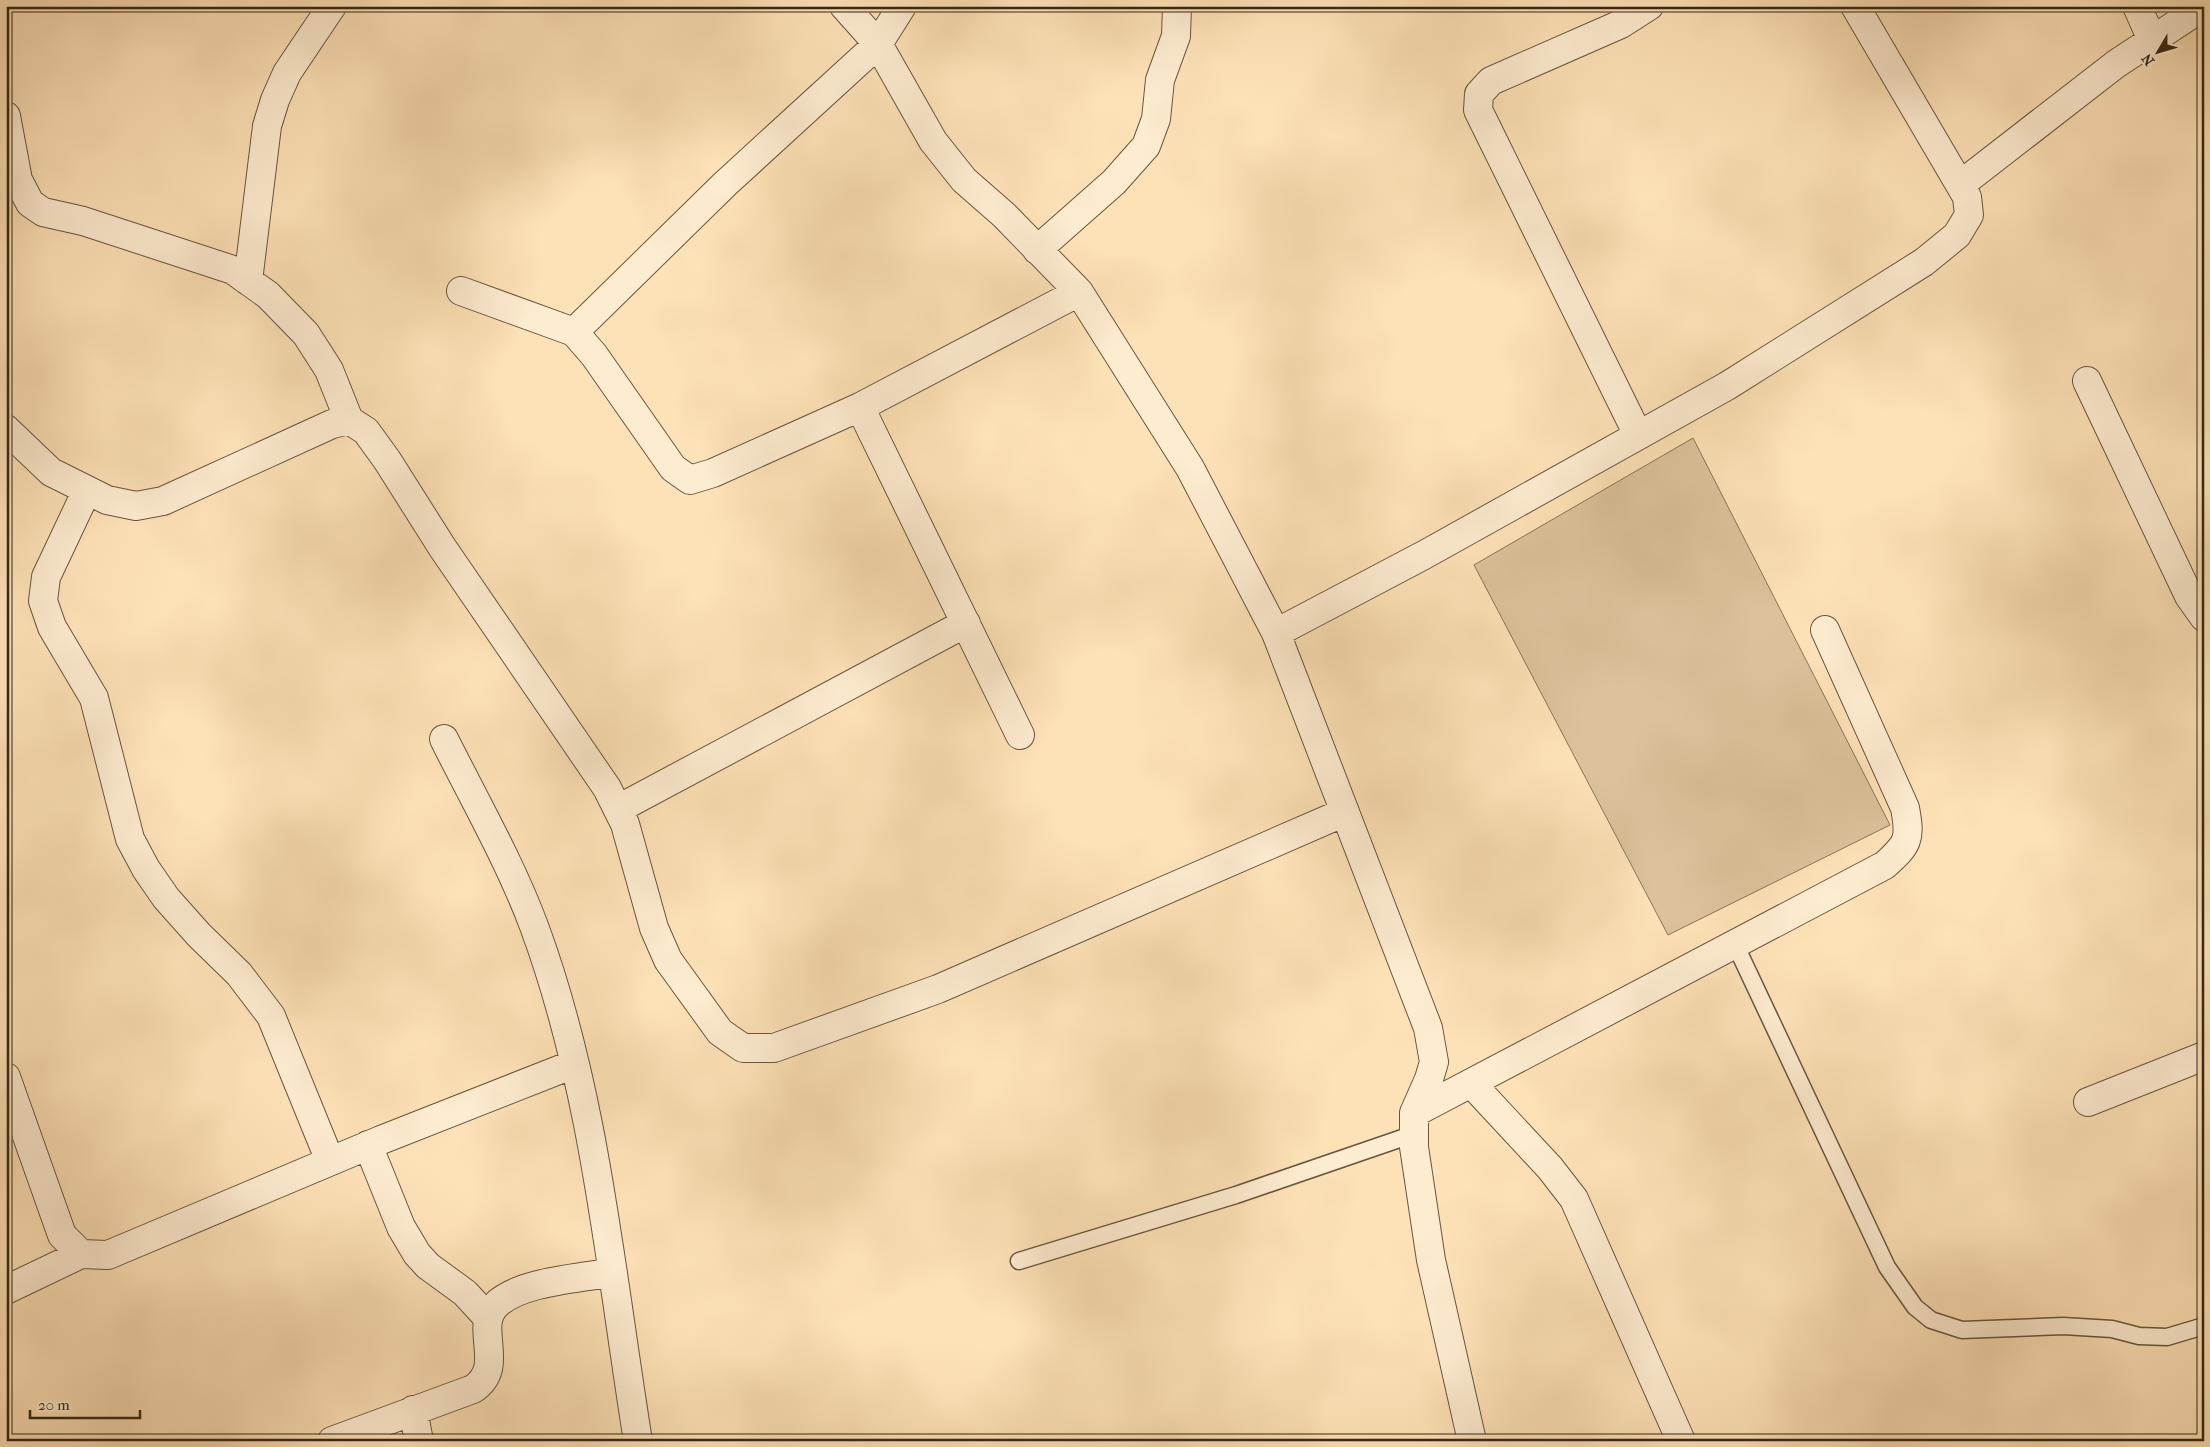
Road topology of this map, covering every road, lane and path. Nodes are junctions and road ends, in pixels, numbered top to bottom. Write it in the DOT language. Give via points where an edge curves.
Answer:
graph roads {
  1 [pos="332,6"];
  2 [pos="844,6"];
  3 [pos="902,6"];
  4 [pos="1177,6"];
  5 [pos="1649,6"];
  6 [pos="1855,6"];
  7 [pos="2137,6"];
  8 [pos="2204,6"];
  9 [pos="2152,40"];
  10 [pos="878,44"];
  11 [pos="6,116"];
  12 [pos="1960,185"];
  13 [pos="1037,250"];
  14 [pos="248,281"];
  15 [pos="461,291"];
  16 [pos="1079,292"];
  17 [pos="574,332"];
  18 [pos="2086,381"];
  19 [pos="860,407"];
  20 [pos="348,420"];
  21 [pos="6,429"];
  22 [pos="1638,435"];
  23 [pos="87,490"];
  24 [pos="2204,617"];
  25 [pos="966,624"];
  26 [pos="1825,630"];
  27 [pos="1276,633"];
  28 [pos="1020,735"];
  29 [pos="444,739"];
  30 [pos="618,809"];
  31 [pos="1345,812"];
  32 [pos="1735,944"];
  33 [pos="2204,1056"];
  34 [pos="574,1064"];
  35 [pos="1471,1084"];
  36 [pos="9,1091"];
  37 [pos="2088,1102"];
  38 [pos="1414,1124"];
  39 [pos="368,1145"];
  40 [pos="330,1161"];
  41 [pos="80,1254"];
  42 [pos="1019,1261"];
  43 [pos="612,1272"];
  44 [pos="6,1290"];
  45 [pos="488,1318"];
  46 [pos="2204,1326"];
  47 [pos="412,1410"];
  48 [pos="332,1441"];
  49 [pos="419,1441"];
  50 [pos="638,1441"];
  51 [pos="1472,1441"];
  52 [pos="1681,1441"];
  1 -- 14 [label="street" via="287,73 267,126"];
  2 -- 10 [label="street"];
  3 -- 10 [label="street"];
  4 -- 13 [label="street" via="1176,36 1160,80 1156,120 1146,146 1114,182"];
  5 -- 22 [label="street" via="1621,24 1491,81 1479,94 1478,110"];
  6 -- 12 [label="street"];
  7 -- 9 [label="street"];
  8 -- 9 [label="street"];
  9 -- 12 [label="street" via="2116,64"];
  10 -- 13 [label="street" via="933,141 964,180"];
  10 -- 17 [label="street" via="725,184"];
  11 -- 14 [label="street" via="18,180 30,203 43,212 83,221 233,270"];
  12 -- 22 [label="street" via="1967,197 1969,215 1957,235 1924,262 1726,386"];
  13 -- 16 [label="street"];
  14 -- 20 [label="street" via="268,295 306,334 328,370"];
  15 -- 17 [label="street"];
  16 -- 19 [label="street"];
  16 -- 27 [label="street" via="1190,468"];
  17 -- 19 [label="street" via="594,355 673,468 690,480 713,473"];
  18 -- 24 [label="street" via="2189,596"];
  19 -- 25 [label="street"];
  20 -- 23 [label="street" via="332,424 163,501 136,506 107,500"];
  20 -- 30 [label="street" via="366,431 387,460 442,548 607,788"];
  21 -- 23 [label="street" via="51,472"];
  22 -- 27 [label="street" via="1424,555"];
  23 -- 40 [label="street" via="46,577 43,601 49,618 94,698 130,839 166,898 238,974 271,1016"];
  25 -- 28 [label="street"];
  25 -- 30 [label="street"];
  26 -- 32 [label="street" via="1905,808 1908,826 1905,847 1885,865"];
  27 -- 31 [label="street"];
  29 -- 34 [label="street" via="506,862 534,926"];
  30 -- 31 [label="street" via="654,928 672,967 720,1032 743,1048 774,1048 938,989"];
  31 -- 38 [label="street" via="1428,1028 1434,1062"];
  32 -- 35 [label="street"];
  32 -- 46 [label="lane" via="1887,1267 1914,1307 1931,1320 1962,1330 2063,1326 2166,1337"];
  33 -- 37 [label="street"];
  34 -- 39 [label="street"];
  34 -- 43 [label="street" via="590,1128"];
  35 -- 38 [label="street"];
  35 -- 52 [label="street" via="1550,1168 1574,1200"];
  36 -- 41 [label="street" via="62,1236"];
  38 -- 42 [label="lane" via="1236,1195"];
  38 -- 51 [label="street" via="1414,1147 1431,1260"];
  39 -- 40 [label="street"];
  39 -- 45 [label="street" via="417,1254 465,1293"];
  40 -- 41 [label="street" via="108,1255"];
  41 -- 44 [label="street"];
  43 -- 45 [label="street" via="519,1290 497,1304"];
  43 -- 50 [label="street"];
  45 -- 47 [label="street" via="489,1367 485,1382"];
  47 -- 48 [label="street"];
  47 -- 49 [label="street"];
}
